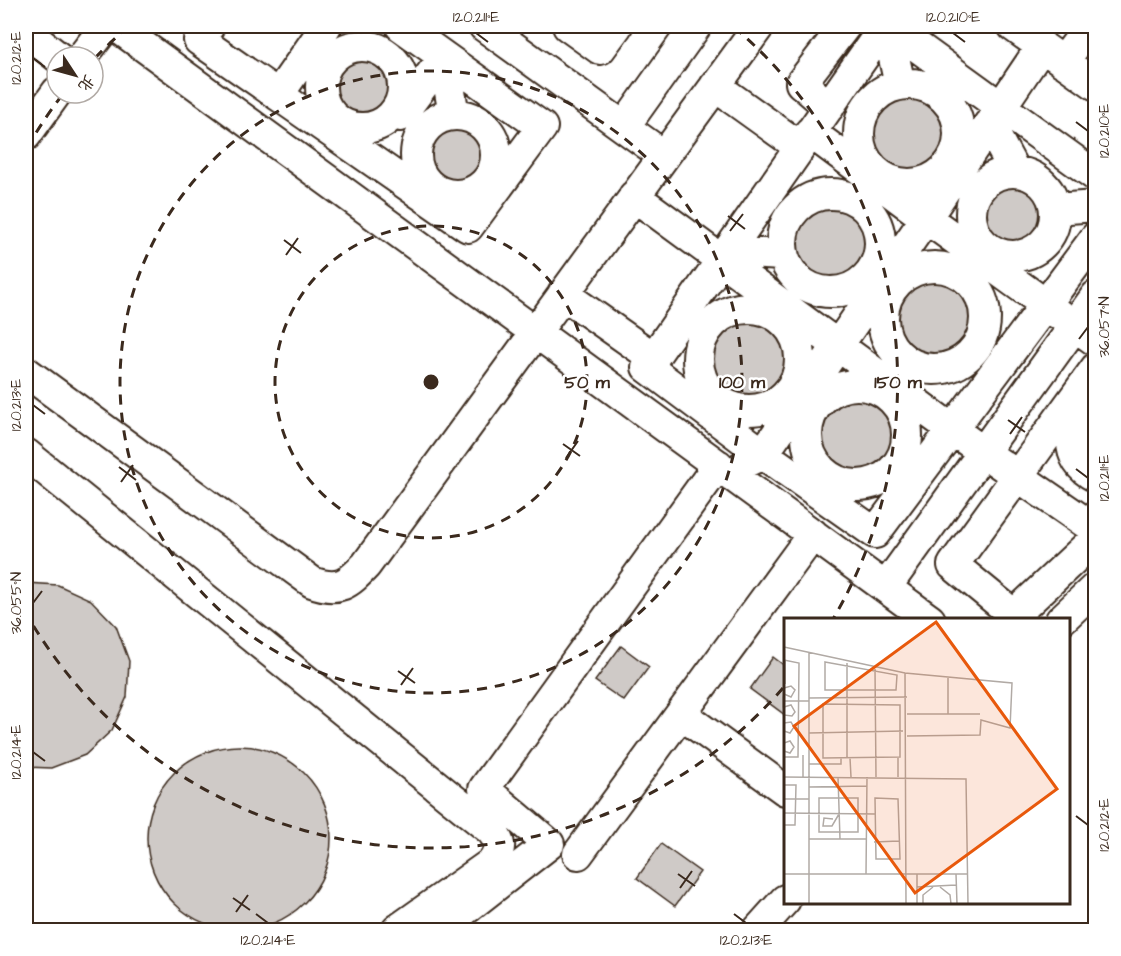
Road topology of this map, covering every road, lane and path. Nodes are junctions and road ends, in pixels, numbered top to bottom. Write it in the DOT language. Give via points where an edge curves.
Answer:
graph roads {
  1 [pos="106,26"];
  2 [pos="116,26"];
  3 [pos="209,26"];
  4 [pos="568,26"];
  5 [pos="696,26"];
  6 [pos="756,26"];
  7 [pos="845,26"];
  8 [pos="887,26"];
  9 [pos="1013,26"];
  10 [pos="1090,26"];
  11 [pos="404,27"];
  12 [pos="498,29"];
  13 [pos="26,32"];
  14 [pos="606,32"];
  15 [pos="360,36"];
  16 [pos="322,44"];
  17 [pos="91,45"];
  18 [pos="45,47"];
  19 [pos="1053,54"];
  20 [pos="444,57"];
  21 [pos="394,61"];
  22 [pos="472,76"];
  23 [pos="946,84"];
  24 [pos="900,85"];
  25 [pos="1095,85"];
  26 [pos="715,86"];
  27 [pos="278,95"];
  28 [pos="498,95"];
  29 [pos="48,105"];
  30 [pos="868,105"];
  31 [pos="995,114"];
  32 [pos="957,119"];
  33 [pos="339,120"];
  34 [pos="818,123"];
  35 [pos="476,126"];
  36 [pos="624,127"];
  37 [pos="408,129"];
  38 [pos="537,133"];
  39 [pos="26,135"];
  40 [pos="859,138"];
  41 [pos="1061,151"];
  42 [pos="664,156"];
  43 [pos="370,158"];
  44 [pos="1093,168"];
  45 [pos="961,176"];
  46 [pos="1028,177"];
  47 [pos="916,183"];
  48 [pos="429,192"];
  49 [pos="480,195"];
  50 [pos="634,196"];
  51 [pos="873,196"];
  52 [pos="765,198"];
  53 [pos="1095,206"];
  54 [pos="800,207"];
  55 [pos="1055,209"];
  56 [pos="924,220"];
  57 [pos="971,222"];
  58 [pos="879,235"];
  59 [pos="1095,237"];
  60 [pos="1036,247"];
  61 [pos="782,255"];
  62 [pos="721,260"];
  63 [pos="979,262"];
  64 [pos="1076,263"];
  65 [pos="933,267"];
  66 [pos="881,282"];
  67 [pos="819,290"];
  68 [pos="563,294"];
  69 [pos="1095,296"];
  70 [pos="1045,304"];
  71 [pos="742,309"];
  72 [pos="784,314"];
  73 [pos="984,315"];
  74 [pos="697,319"];
  75 [pos="536,332"];
  76 [pos="1085,333"];
  77 [pos="886,334"];
  78 [pos="831,348"];
  79 [pos="974,349"];
  80 [pos="652,360"];
  81 [pos="698,363"];
  82 [pos="945,367"];
  83 [pos="1095,368"];
  84 [pos="997,369"];
  85 [pos="26,372"];
  86 [pos="896,381"];
  87 [pos="845,387"];
  88 [pos="803,398"];
  89 [pos="714,407"];
  90 [pos="1080,410"];
  91 [pos="904,421"];
  92 [pos="954,426"];
  93 [pos="807,439"];
  94 [pos="765,451"];
  95 [pos="984,452"];
  96 [pos="1073,452"];
  97 [pos="26,454"];
  98 [pos="723,468"];
  99 [pos="1022,469"];
  100 [pos="1094,476"];
  101 [pos="861,484"];
  102 [pos="826,486"];
  103 [pos="1089,523"];
  104 [pos="864,526"];
  105 [pos="813,534"];
  106 [pos="886,587"];
  107 [pos="1095,587"];
  108 [pos="927,618"];
  109 [pos="1063,618"];
  110 [pos="681,714"];
  111 [pos="784,789"];
  112 [pos="578,854"];
  113 [pos="784,901"];
  114 [pos="397,930"];
  115 [pos="439,930"];
  116 [pos="736,930"];
  117 [pos="746,930"];
  118 [pos="758,930"];
  1 -- 17 [label="street"];
  2 -- 75 [label="street"];
  3 -- 27 [label="street" via="199,40"];
  4 -- 14 [label="street" via="600,49"];
  5 -- 36 [label="street"];
  6 -- 26 [label="street"];
  7 -- 34 [label="street" via="801,84"];
  8 -- 23 [label="street"];
  8 -- 24 [label="street"];
  8 -- 34 [label="street"];
  9 -- 19 [label="street"];
  10 -- 19 [label="street"];
  11 -- 20 [label="street"];
  11 -- 21 [label="street"];
  12 -- 22 [label="street"];
  12 -- 36 [label="street"];
  13 -- 18 [label="street"];
  15 -- 16 [label="street" via="352,47 340,52"];
  15 -- 21 [label="street"];
  16 -- 27 [label="street"];
  16 -- 33 [label="street" via="321,85"];
  19 -- 25 [label="street"];
  19 -- 31 [label="street"];
  20 -- 21 [label="street"];
  20 -- 22 [label="street"];
  20 -- 35 [label="street"];
  20 -- 37 [label="street"];
  21 -- 37 [label="street" via="403,78 400,104"];
  22 -- 28 [label="street"];
  23 -- 24 [label="street"];
  23 -- 31 [label="street"];
  23 -- 32 [label="street"];
  24 -- 30 [label="street" via="881,93"];
  26 -- 34 [label="street"];
  26 -- 42 [label="street"];
  27 -- 33 [label="street"];
  28 -- 35 [label="street"];
  28 -- 38 [label="street" via="542,127"];
  29 -- 39 [label="street"];
  30 -- 34 [label="street"];
  30 -- 40 [label="street"];
  31 -- 32 [label="street"];
  31 -- 41 [label="street"];
  31 -- 45 [label="street"];
  31 -- 46 [label="street"];
  32 -- 45 [label="street" via="956,150"];
  33 -- 37 [label="street" via="380,124 392,115"];
  33 -- 43 [label="street"];
  34 -- 40 [label="street"];
  34 -- 51 [label="street"];
  34 -- 52 [label="street"];
  34 -- 54 [label="street"];
  35 -- 37 [label="street" via="448,115 426,127"];
  35 -- 38 [label="street"];
  35 -- 49 [label="street" via="496,148 496,162"];
  36 -- 42 [label="street"];
  37 -- 43 [label="street"];
  37 -- 43 [label="street"];
  37 -- 48 [label="street" via="416,165"];
  38 -- 49 [label="street"];
  40 -- 47 [label="street" via="863,155 873,169 887,179"];
  41 -- 44 [label="street"];
  41 -- 46 [label="street"];
  42 -- 50 [label="street"];
  43 -- 48 [label="street"];
  45 -- 46 [label="street" via="984,183 1010,172"];
  45 -- 47 [label="street" via="936,176"];
  45 -- 56 [label="street"];
  45 -- 57 [label="street" via="975,195"];
  46 -- 55 [label="street" via="1047,188"];
  47 -- 56 [label="street"];
  48 -- 49 [label="street" via="468,227"];
  50 -- 62 [label="street"];
  50 -- 68 [label="street"];
  51 -- 54 [label="street" via="856,201 826,194"];
  51 -- 56 [label="street"];
  51 -- 58 [label="street"];
  52 -- 54 [label="street"];
  52 -- 62 [label="street"];
  53 -- 55 [label="street"];
  54 -- 61 [label="street" via="786,222 781,238"];
  55 -- 60 [label="street" via="1053,229"];
  56 -- 57 [label="street"];
  56 -- 58 [label="street"];
  56 -- 63 [label="street"];
  56 -- 65 [label="street"];
  56 -- 66 [label="street"];
  57 -- 63 [label="street" via="984,246"];
  58 -- 66 [label="street" via="874,268"];
  59 -- 64 [label="street"];
  60 -- 63 [label="street" via="1022,255 996,253"];
  60 -- 64 [label="street"];
  60 -- 70 [label="street"];
  61 -- 62 [label="street"];
  61 -- 67 [label="street" via="800,283"];
  62 -- 71 [label="street"];
  62 -- 72 [label="street"];
  62 -- 74 [label="street"];
  63 -- 65 [label="street" via="951,269"];
  63 -- 70 [label="street"];
  63 -- 73 [label="street" via="978,291"];
  64 -- 70 [label="street"];
  65 -- 66 [label="street"];
  66 -- 67 [label="street" via="863,281 849,290"];
  66 -- 77 [label="street" via="890,293 884,308"];
  66 -- 78 [label="street"];
  67 -- 72 [label="street"];
  67 -- 78 [label="street"];
  68 -- 75 [label="street"];
  68 -- 80 [label="street"];
  69 -- 76 [label="street"];
  70 -- 73 [label="street"];
  70 -- 76 [label="street"];
  70 -- 84 [label="street"];
  71 -- 72 [label="street"];
  71 -- 74 [label="street"];
  72 -- 78 [label="street"];
  73 -- 79 [label="street" via="984,326"];
  74 -- 80 [label="street"];
  74 -- 81 [label="street" via="701,342"];
  75 -- 85 [label="street" via="366,565 338,587 312,582"];
  75 -- 98 [label="street"];
  76 -- 95 [label="street"];
  77 -- 78 [label="street"];
  77 -- 86 [label="street" via="897,353"];
  78 -- 86 [label="street"];
  78 -- 87 [label="street"];
  78 -- 88 [label="street"];
  79 -- 82 [label="street" via="956,364"];
  79 -- 84 [label="street"];
  80 -- 81 [label="street"];
  80 -- 89 [label="street" via="647,367"];
  81 -- 89 [label="street"];
  82 -- 86 [label="street" via="924,368"];
  82 -- 92 [label="street"];
  83 -- 90 [label="street"];
  84 -- 92 [label="street"];
  86 -- 87 [label="street" via="883,392 867,386"];
  86 -- 91 [label="street" via="895,402"];
  86 -- 92 [label="street"];
  87 -- 88 [label="street" via="822,399"];
  88 -- 89 [label="street" via="781,400 750,411"];
  88 -- 93 [label="street" via="812,412"];
  88 -- 94 [label="street"];
  89 -- 94 [label="street"];
  90 -- 96 [label="street" via="1073,429"];
  90 -- 99 [label="street"];
  91 -- 92 [label="street"];
  91 -- 101 [label="street" via="906,448 898,463 887,475"];
  92 -- 95 [label="street"];
  92 -- 104 [label="street" via="874,533"];
  93 -- 94 [label="street"];
  93 -- 102 [label="street" via="814,461 824,473"];
  94 -- 98 [label="street"];
  94 -- 102 [label="street"];
  95 -- 99 [label="street"];
  95 -- 106 [label="street"];
  96 -- 99 [label="street"];
  96 -- 100 [label="street" via="1082,468"];
  97 -- 114 [label="street" via="491,830 499,841 499,852 493,862"];
  98 -- 105 [label="street"];
  98 -- 115 [label="street" via="484,789 549,844"];
  99 -- 103 [label="street"];
  99 -- 103 [label="street" via="953,565 1014,615"];
  100 -- 103 [label="street"];
  101 -- 102 [label="street" via="839,482"];
  101 -- 104 [label="street"];
  102 -- 104 [label="street"];
  105 -- 106 [label="street"];
  105 -- 110 [label="street"];
  106 -- 108 [label="street"];
  107 -- 109 [label="street"];
  110 -- 111 [label="street"];
  110 -- 112 [label="street"];
  113 -- 118 [label="street"];
  116 -- 117 [label="street" via="739,926"];
}
